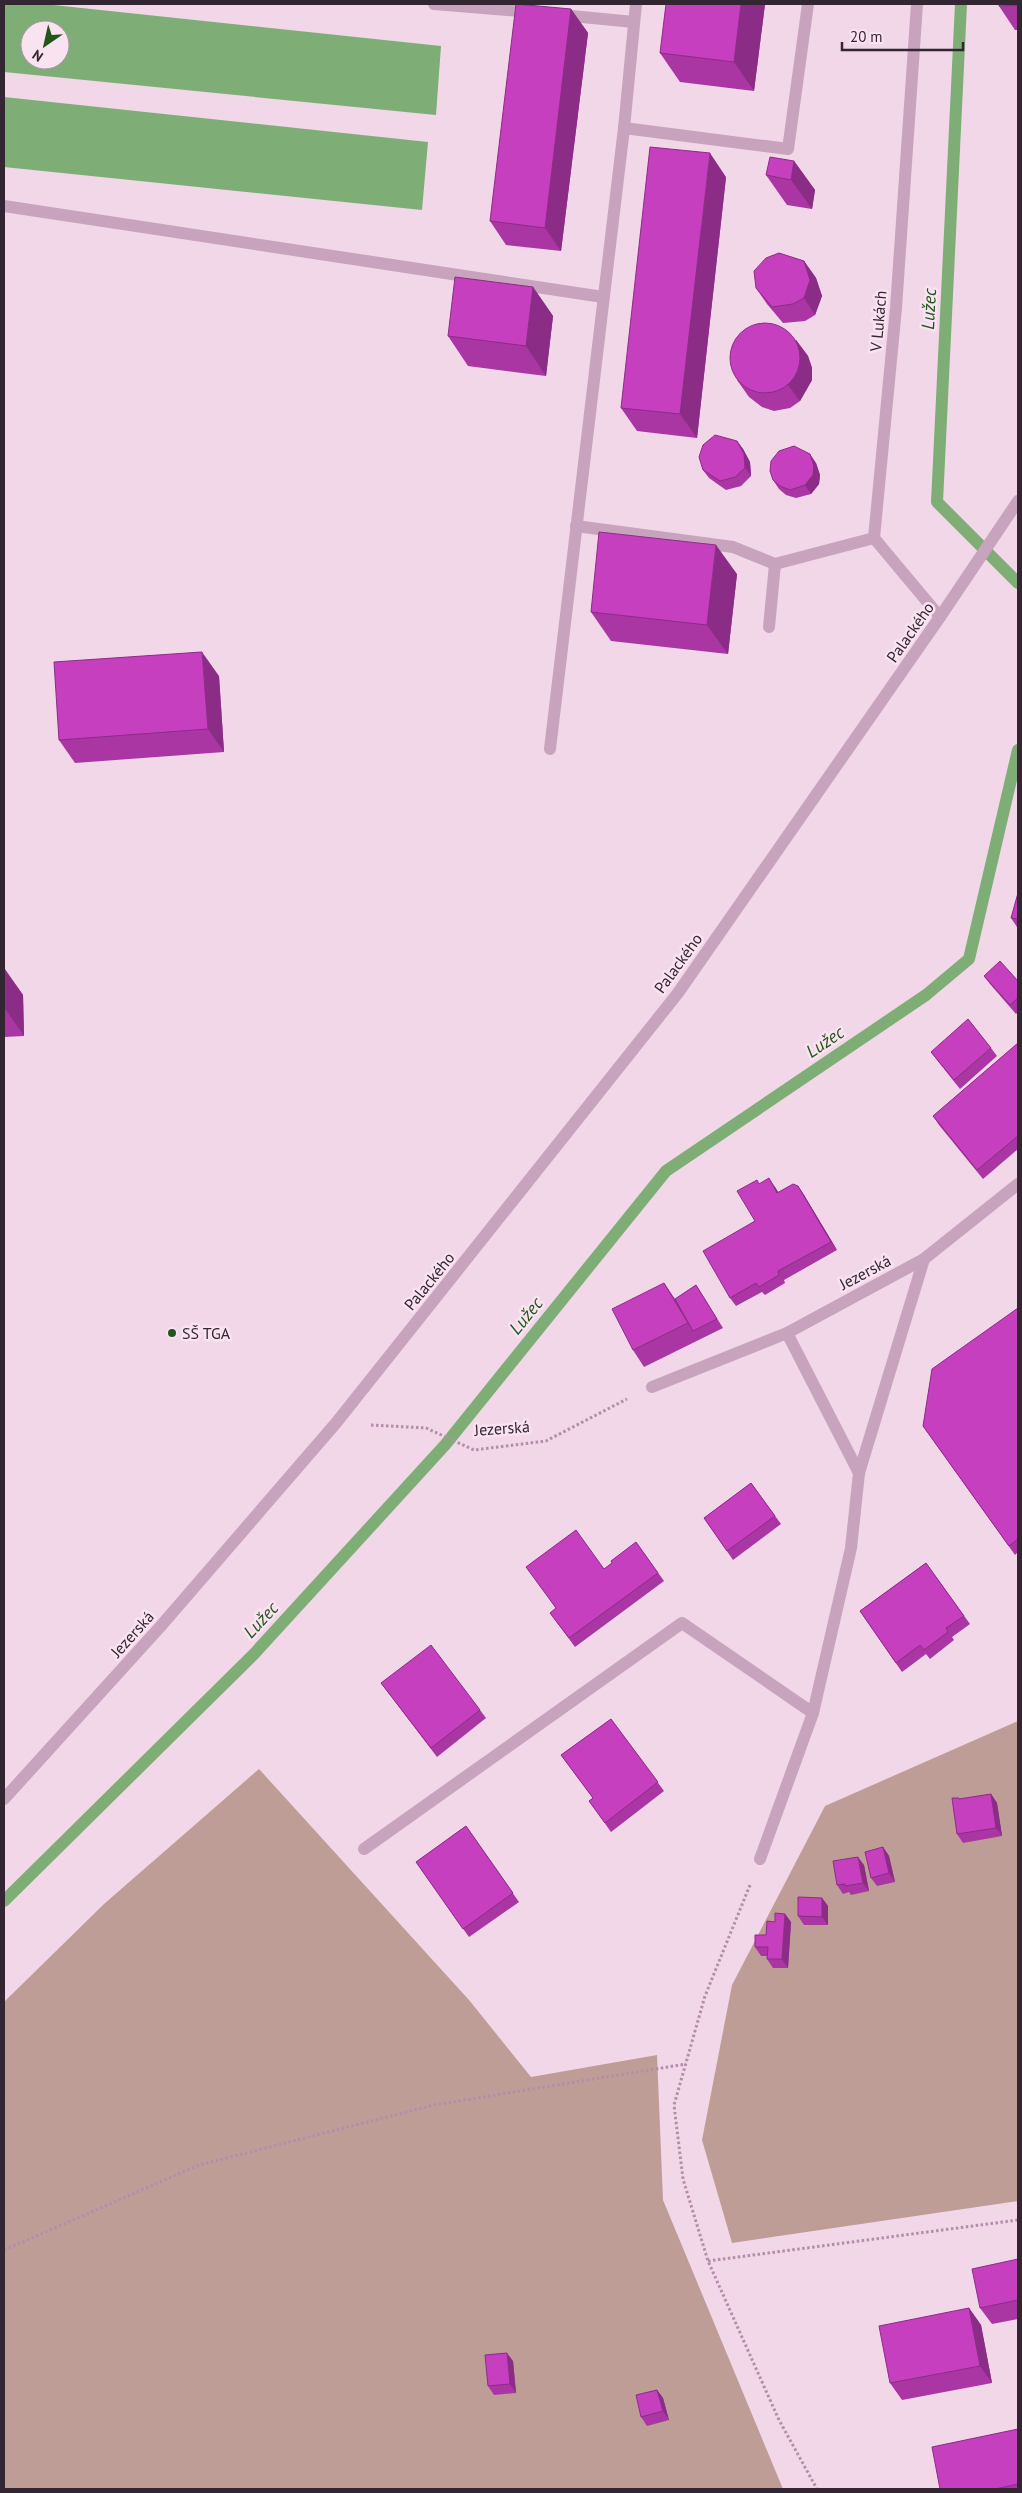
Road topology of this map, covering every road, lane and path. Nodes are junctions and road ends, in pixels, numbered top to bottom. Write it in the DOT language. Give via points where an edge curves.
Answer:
graph roads {
  1 [pos="434,4"];
  2 [pos="636,4"];
  3 [pos="808,4"];
  4 [pos="917,4"];
  5 [pos="634,22"];
  6 [pos="624,128"];
  7 [pos="4,206"];
  8 [pos="604,298"];
  9 [pos="1018,501"];
  10 [pos="576,526"];
  11 [pos="874,538"];
  12 [pos="775,564"];
  13 [pos="940,617"];
  14 [pos="769,627"];
  15 [pos="550,749"];
  16 [pos="1018,1184"];
  17 [pos="924,1259"];
  18 [pos="787,1332"];
  19 [pos="652,1387"];
  20 [pos="336,1423"];
  21 [pos="860,1473"];
  22 [pos="813,1712"];
  23 [pos="4,1799"];
  24 [pos="364,1849"];
  25 [pos="760,1859"];
  26 [pos="686,2064"];
  27 [pos="1018,2220"];
  28 [pos="4,2250"];
  29 [pos="708,2261"];
  30 [pos="818,2489"];
  1 -- 5 [label="street"];
  2 -- 5 [label="street"];
  3 -- 6 [label="street" via="788,148"];
  4 -- 11 [label="street, V Lukách" via="896,308"];
  5 -- 6 [label="street"];
  6 -- 8 [label="street"];
  7 -- 8 [label="street"];
  8 -- 10 [label="street"];
  9 -- 13 [label="street, Palackého"];
  10 -- 12 [label="street" via="733,547"];
  10 -- 15 [label="street"];
  11 -- 12 [label="street"];
  11 -- 13 [label="street"];
  12 -- 14 [label="street"];
  13 -- 20 [label="street, Palackého" via="678,993"];
  16 -- 17 [label="street, Jezerská"];
  17 -- 18 [label="street, Jezerská"];
  17 -- 21 [label="street"];
  18 -- 19 [label="street, Jezerská"];
  18 -- 21 [label="street"];
  19 -- 20 [label="path, Jezerská" via="546,1441 474,1450 426,1428"];
  20 -- 23 [label="street, Jezerská" via="160,1627"];
  21 -- 22 [label="street" via="851,1548"];
  22 -- 24 [label="street" via="682,1623"];
  22 -- 25 [label="street"];
  25 -- 26 [label="path" via="705,1996"];
  26 -- 28 [label="path" via="434,2105 199,2165"];
  26 -- 29 [label="path" via="674,2105 683,2179"];
  27 -- 29 [label="path"];
  29 -- 30 [label="path" via="779,2420"];
}
